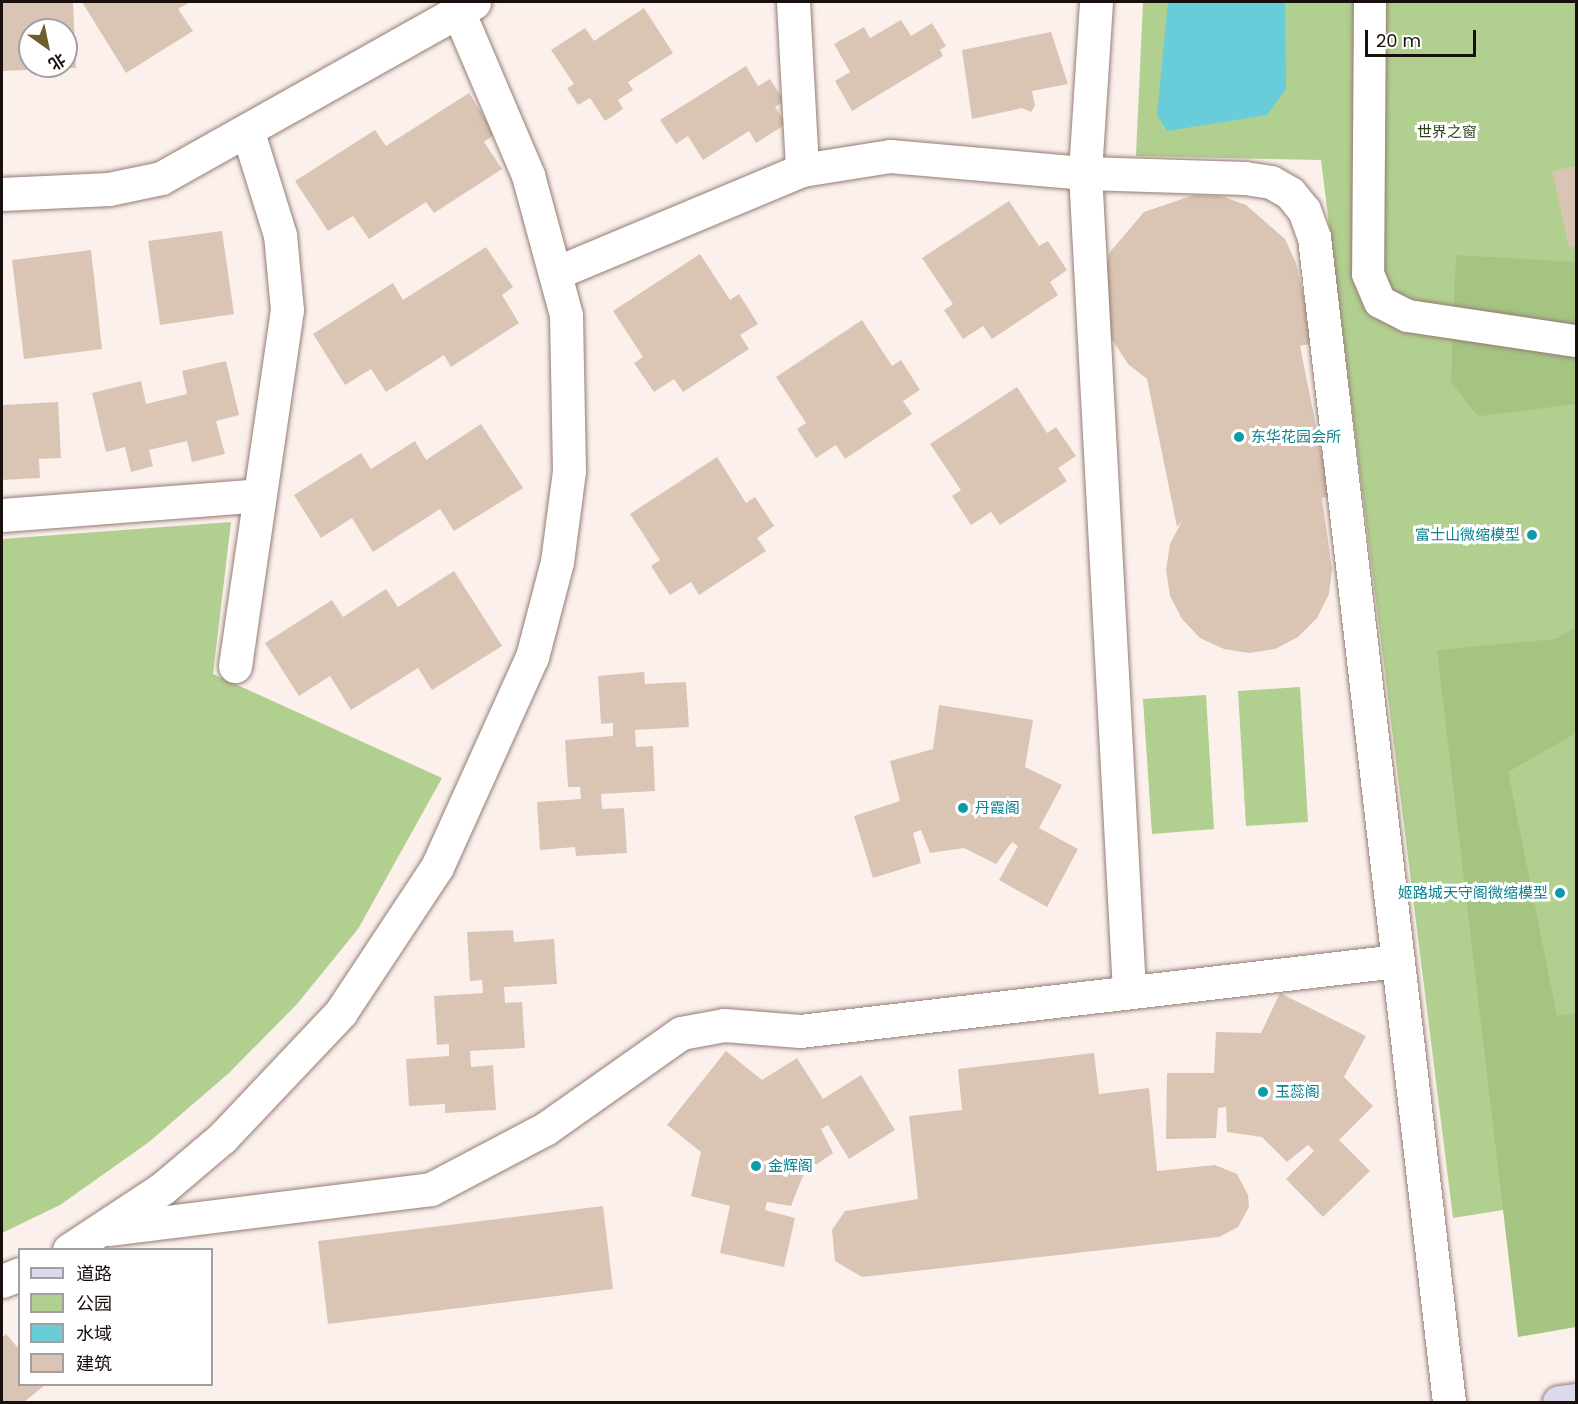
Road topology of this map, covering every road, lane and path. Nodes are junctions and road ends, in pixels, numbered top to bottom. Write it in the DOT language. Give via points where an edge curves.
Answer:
graph roads {
  1 [pos="794,2"];
  2 [pos="1096,2"];
  3 [pos="1370,2"];
  4 [pos="466,6"];
  5 [pos="248,132"];
  6 [pos="802,170"];
  7 [pos="1085,173"];
  8 [pos="2,194"];
  9 [pos="558,272"];
  10 [pos="1576,341"];
  11 [pos="259,495"];
  12 [pos="2,515"];
  13 [pos="235,666"];
  14 [pos="1397,961"];
  15 [pos="1129,992"];
  16 [pos="105,1230"];
  17 [pos="73,1248"];
  18 [pos="18,1275"];
  19 [pos="2,1281"];
  20 [pos="1576,1401"];
  21 [pos="1449,1402"];
  22 [pos="1559,1402"];
  1 -- 6 [label="street"];
  2 -- 7 [label="street"];
  3 -- 10 [label="street" via="1368,274 1380,302 1408,316"];
  4 -- 5 [label="street"];
  4 -- 9 [label="street" via="528,175"];
  5 -- 8 [label="street" via="184,167 136,185"];
  5 -- 11 [label="street" via="287,271 287,310"];
  6 -- 7 [label="street" via="890,156"];
  6 -- 9 [label="street"];
  7 -- 14 [label="street" via="1271,182 1290,193 1307,219 1314,237"];
  7 -- 15 [label="street"];
  9 -- 16 [label="street" via="570,356 572,420 557,562 532,657 475,792 431,876 341,1012 222,1138"];
  11 -- 12 [label="street"];
  11 -- 13 [label="street"];
  14 -- 15 [label="street"];
  14 -- 21 [label="street"];
  15 -- 16 [label="street" via="800,1030 724,1025 681,1033 545,1130 431,1189"];
  16 -- 17 [label="street"];
  18 -- 19 [label="street"];
  20 -- 22 [label="main road"];
}
